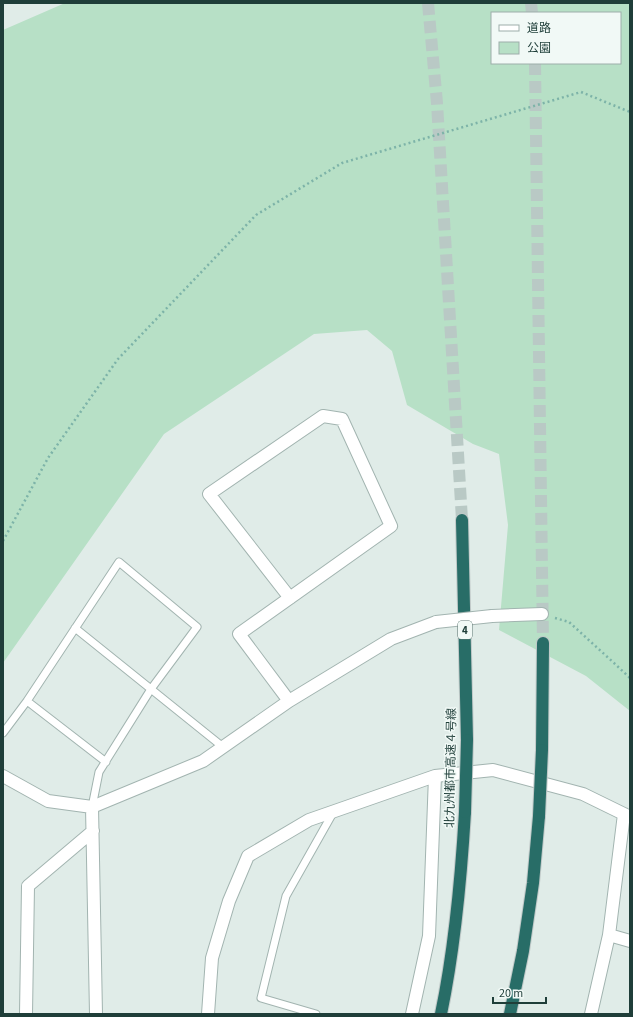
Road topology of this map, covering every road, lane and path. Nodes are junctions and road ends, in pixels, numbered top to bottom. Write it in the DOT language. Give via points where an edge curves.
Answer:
graph roads {
  1 [pos="630,112"];
  2 [pos="462,520"];
  3 [pos="3,541"];
  4 [pos="290,598"];
  5 [pos="542,614"];
  6 [pos="75,628"];
  7 [pos="543,643"];
  8 [pos="630,678"];
  9 [pos="151,689"];
  10 [pos="27,701"];
  11 [pos="289,701"];
  12 [pos="3,733"];
  13 [pos="223,747"];
  14 [pos="106,762"];
  15 [pos="3,776"];
  16 [pos="435,776"];
  17 [pos="92,807"];
  18 [pos="334,811"];
  19 [pos="627,816"];
  20 [pos="93,831"];
  21 [pos="609,935"];
  22 [pos="630,941"];
  23 [pos="26,1014"];
  24 [pos="96,1014"];
  25 [pos="208,1014"];
  26 [pos="316,1014"];
  27 [pos="412,1014"];
  28 [pos="441,1014"];
  29 [pos="510,1014"];
  30 [pos="592,1014"];
  1 -- 3 [label="path" via="581,92 342,163 256,215 118,359 48,458"];
  2 -- 28 [label="highway, 北九州都市高速４号線 / 4, bridge" via="467,740 465,812 456,924"];
  4 -- 4 [label="street" via="209,494 323,416 342,419 391,526"];
  4 -- 11 [label="street" via="239,634"];
  5 -- 8 [label="path" via="569,622"];
  5 -- 11 [label="street, bridge" via="436,622 391,639"];
  6 -- 9 [label="lane"];
  6 -- 9 [label="lane" via="118,562 197,627"];
  6 -- 10 [label="lane"];
  7 -- 29 [label="highway, bridge" via="542,750 533,883"];
  9 -- 13 [label="lane"];
  9 -- 14 [label="lane"];
  10 -- 12 [label="lane"];
  10 -- 14 [label="lane"];
  11 -- 13 [label="street"];
  13 -- 17 [label="street" via="203,761"];
  14 -- 17 [label="lane" via="99,772"];
  15 -- 17 [label="street" via="48,801"];
  16 -- 18 [label="street"];
  16 -- 19 [label="street" via="493,770 583,794"];
  16 -- 27 [label="street" via="429,936"];
  17 -- 20 [label="street"];
  18 -- 25 [label="street" via="309,820 248,856 229,901 212,958"];
  18 -- 26 [label="lane" via="286,896 261,998"];
  19 -- 21 [label="street"];
  20 -- 23 [label="street" via="28,886"];
  20 -- 24 [label="street"];
  21 -- 22 [label="street"];
  21 -- 30 [label="street"];
}
